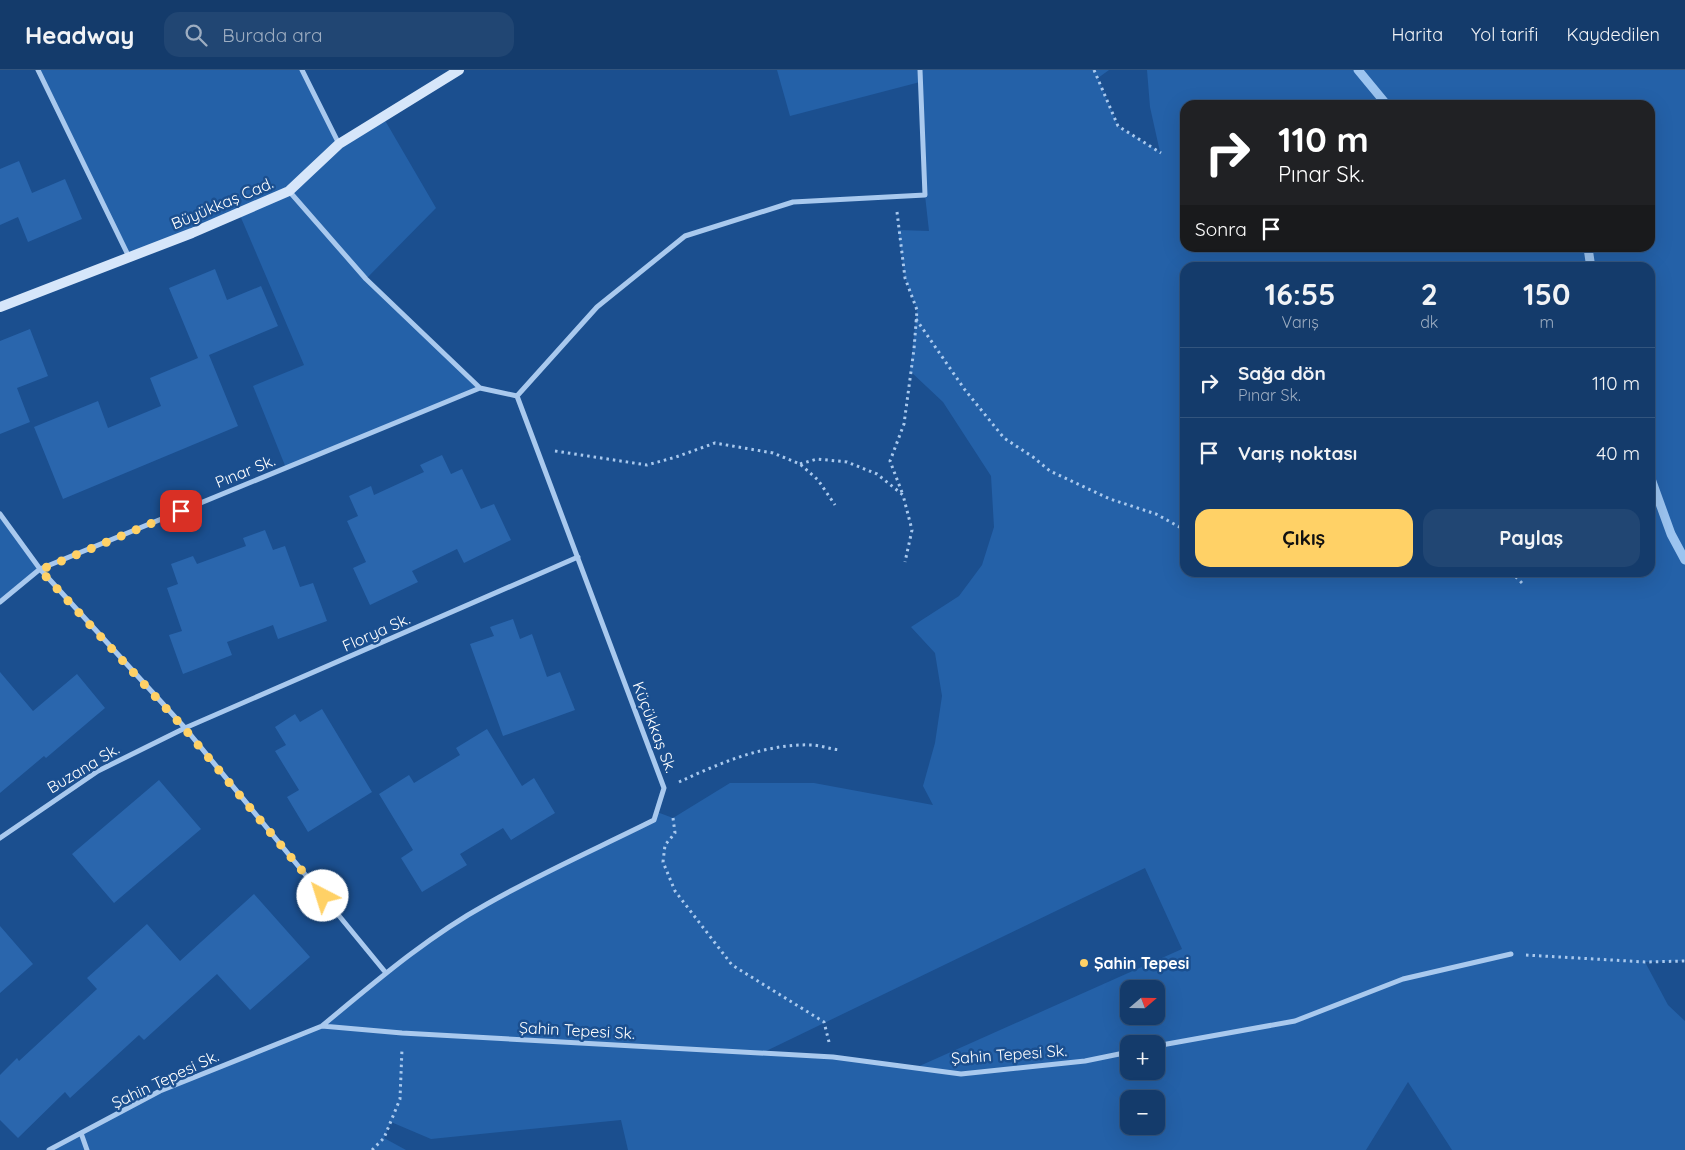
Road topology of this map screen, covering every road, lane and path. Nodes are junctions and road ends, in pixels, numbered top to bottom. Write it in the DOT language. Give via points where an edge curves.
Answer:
graph roads {
  1 [pos="38,70"];
  2 [pos="302,70"];
  3 [pos="459,70"];
  4 [pos="920,70"];
  5 [pos="1094,70"];
  6 [pos="339,144"];
  7 [pos="1161,153"];
  8 [pos="289,191"];
  9 [pos="896,196"];
  10 [pos="129,257"];
  11 [pos="0,307"];
  12 [pos="916,319"];
  13 [pos="480,388"];
  14 [pos="518,396"];
  15 [pos="538,449"];
  16 [pos="800,464"];
  17 [pos="904,495"];
  18 [pos="835,505"];
  19 [pos="0,514"];
  20 [pos="1180,527"];
  21 [pos="578,557"];
  22 [pos="905,562"];
  23 [pos="40,570"];
  24 [pos="1516,577"];
  25 [pos="1522,583"];
  26 [pos="0,602"];
  27 [pos="184,728"];
  28 [pos="840,750"];
  29 [pos="664,788"];
  30 [pos="657,812"];
  31 [pos="0,838"];
  32 [pos="1511,954"];
  33 [pos="1685,961"];
  34 [pos="386,973"];
  35 [pos="322,1026"];
  36 [pos="402,1033"];
  37 [pos="1165,1044"];
  38 [pos="1120,1054"];
  39 [pos="833,1057"];
  40 [pos="81,1133"];
  41 [pos="49,1150"];
  42 [pos="86,1150"];
  43 [pos="372,1150"];
  1 -- 10 [label="street"];
  2 -- 6 [label="street"];
  3 -- 6 [label="street, Büyükkaş Cad."];
  4 -- 9 [label="street" via="925,195"];
  5 -- 7 [label="path" via="1118,126"];
  6 -- 8 [label="street, Büyükkaş Cad."];
  8 -- 10 [label="street, Büyükkaş Cad."];
  8 -- 13 [label="street" via="366,279"];
  9 -- 12 [label="path" via="905,278 917,310"];
  9 -- 14 [label="street" via="794,202 685,236 597,307"];
  10 -- 11 [label="street, Büyükkaş Cad."];
  12 -- 17 [label="path" via="904,424 890,461"];
  12 -- 20 [label="path" via="965,390 1004,438 1050,471 1110,499 1156,514"];
  13 -- 14 [label="street"];
  13 -- 23 [label="street, Pınar Sk."];
  14 -- 15 [label="street, Küçükkaş Sk."];
  15 -- 16 [label="path" via="647,465 715,443 773,453"];
  15 -- 21 [label="street, Küçükkaş Sk."];
  16 -- 17 [label="path" via="817,459 847,462 877,474"];
  16 -- 18 [label="path" via="818,480"];
  17 -- 22 [label="path" via="912,530"];
  19 -- 23 [label="street"];
  21 -- 27 [label="street, Florya Sk."];
  21 -- 29 [label="street, Küçükkaş Sk."];
  23 -- 26 [label="street, Pınar Sk."];
  23 -- 27 [label="street"];
  24 -- 25 [label="path"];
  27 -- 31 [label="street, Buzana Sk." via="98,771"];
  27 -- 34 [label="street"];
  28 -- 29 [label="path" via="813,745 775,749 730,759"];
  29 -- 30 [label="street, Küçükkaş Sk."];
  30 -- 34 [label="street" via="654,820 487,904"];
  30 -- 39 [label="path" via="673,818 676,833 665,845 663,862 675,891 732,965 824,1022"];
  32 -- 33 [label="path" via="1645,962"];
  32 -- 37 [label="street" via="1403,979 1295,1020"];
  34 -- 35 [label="street"];
  35 -- 36 [label="street, Şahin Tepesi Sk."];
  35 -- 40 [label="street, Şahin Tepesi Sk." via="160,1091"];
  36 -- 39 [label="street, Şahin Tepesi Sk."];
  36 -- 43 [label="path" via="400,1099 384,1138"];
  38 -- 39 [label="street, Şahin Tepesi Sk." via="1085,1061 961,1074"];
  40 -- 41 [label="street, Şahin Tepesi Sk."];
  40 -- 42 [label="street"];
}
